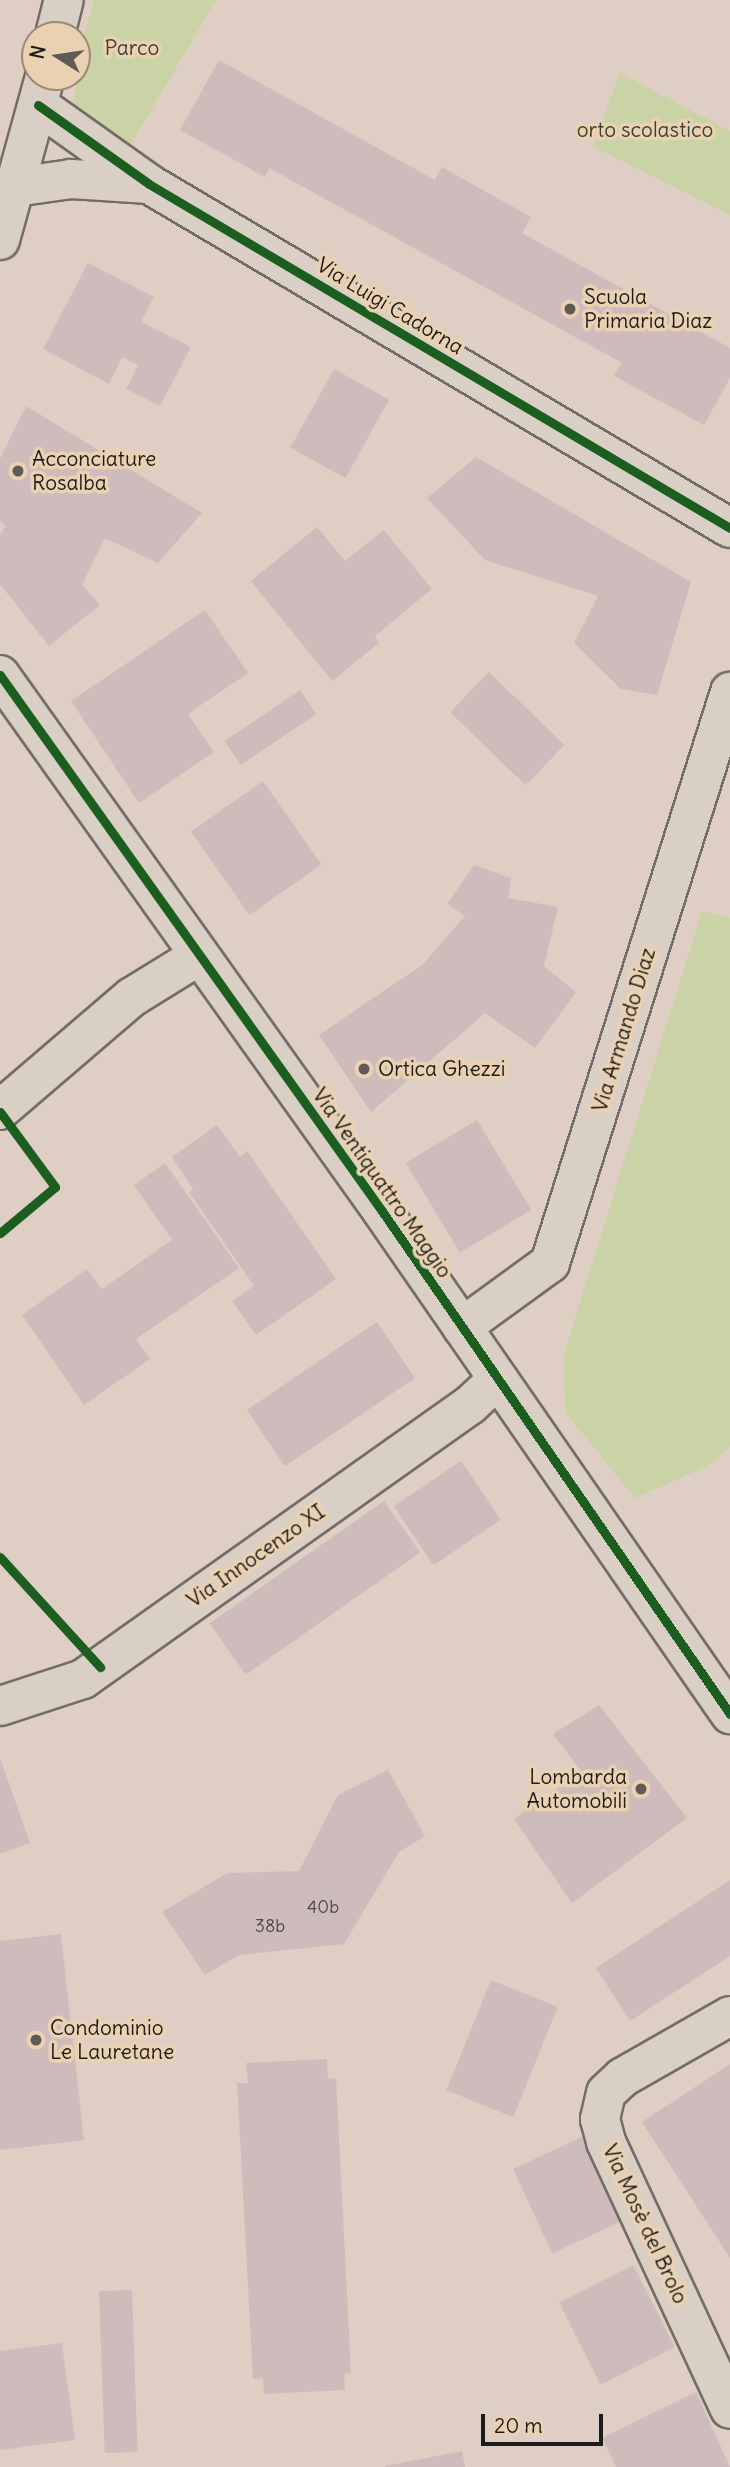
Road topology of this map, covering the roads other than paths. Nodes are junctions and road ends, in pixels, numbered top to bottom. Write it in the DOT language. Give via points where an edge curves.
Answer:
graph roads {
  1 [pos="64,0"];
  2 [pos="59,21"];
  3 [pos="41,91"];
  4 [pos="149,184"];
  5 [pos="15,187"];
  6 [pos="0,240"];
  7 [pos="730,528"];
  8 [pos="0,675"];
  9 [pos="730,692"];
  10 [pos="197,957"];
  11 [pos="0,1110"];
  12 [pos="461,1327"];
  13 [pos="497,1380"];
  14 [pos="0,1706"];
  15 [pos="730,1714"];
  16 [pos="730,2016"];
  17 [pos="730,2409"];
  1 -- 2 [label="street"];
  3 -- 4 [label="street, Via Luigi Cadorna"];
  3 -- 5 [label="street"];
  4 -- 5 [label="street, Via Luigi Cadorna" via="71,179"];
  4 -- 7 [label="street, Via Luigi Cadorna"];
  5 -- 6 [label="street"];
  8 -- 10 [label="street, Via Ventiquattro Maggio"];
  9 -- 12 [label="street, Via Armando Diaz" via="550,1263"];
  10 -- 11 [label="street" via="132,997"];
  10 -- 12 [label="street, Via Ventiquattro Maggio"];
  12 -- 13 [label="street, Via Ventiquattro Maggio"];
  13 -- 14 [label="street, Via Innocenzo XI" via="470,1405 83,1679"];
  13 -- 15 [label="street, Via Ventiquattro Maggio"];
  16 -- 17 [label="street, Via Mosè del Brolo" via="623,2077 606,2093 600,2119 606,2142"];
}
